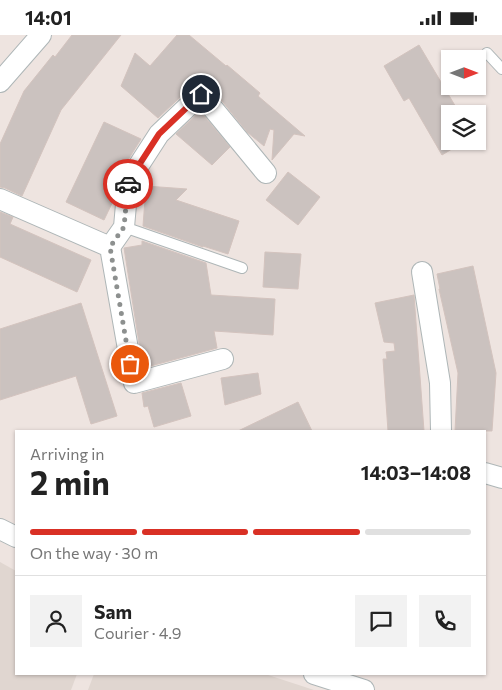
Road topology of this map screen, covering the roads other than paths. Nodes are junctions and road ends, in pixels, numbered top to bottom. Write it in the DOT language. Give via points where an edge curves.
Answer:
graph roads {
  1 [pos="41,35"];
  2 [pos="487,53"];
  3 [pos="502,69"];
  4 [pos="0,82"];
  5 [pos="266,173"];
  6 [pos="0,199"];
  7 [pos="124,227"];
  8 [pos="110,247"];
  9 [pos="242,268"];
  10 [pos="422,272"];
  11 [pos="223,359"];
  12 [pos="441,430"];
  13 [pos="486,473"];
  14 [pos="502,478"];
  15 [pos="0,529"];
  16 [pos="15,536"];
  17 [pos="317,675"];
  18 [pos="364,690"];
  1 -- 4 [label="street"];
  2 -- 3 [label="lane"];
  5 -- 7 [label="street" via="201,94 159,134 128,182"];
  6 -- 8 [label="street"];
  7 -- 8 [label="street"];
  7 -- 9 [label="lane"];
  8 -- 11 [label="street" via="134,383"];
  10 -- 12 [label="street" via="440,383"];
  13 -- 14 [label="street"];
  15 -- 16 [label="street"];
  17 -- 18 [label="street"];
}
